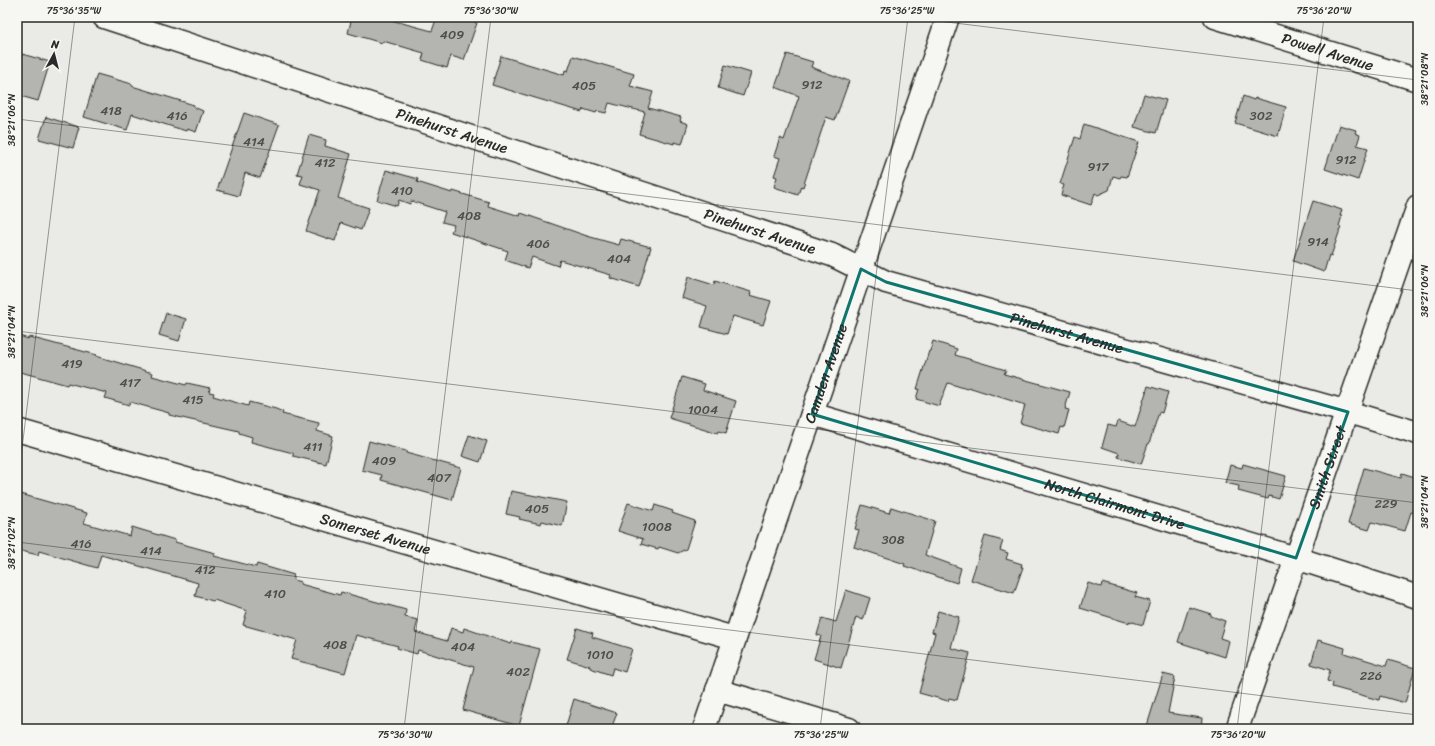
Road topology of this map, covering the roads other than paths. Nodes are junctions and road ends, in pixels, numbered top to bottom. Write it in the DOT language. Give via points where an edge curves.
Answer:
graph roads {
  1 [pos="104,17"];
  2 [pos="948,17"];
  3 [pos="1215,17"];
  4 [pos="1418,80"];
  5 [pos="1418,206"];
  6 [pos="861,269"];
  7 [pos="1348,412"];
  8 [pos="812,414"];
  9 [pos="17,430"];
  10 [pos="1418,433"];
  11 [pos="1296,558"];
  12 [pos="1418,597"];
  13 [pos="734,638"];
  14 [pos="717,690"];
  15 [pos="704,729"];
  16 [pos="849,729"];
  17 [pos="1237,729"];
  1 -- 6 [label="street, Pinehurst Avenue" via="832,255"];
  2 -- 6 [label="street, Camden Avenue"];
  3 -- 4 [label="street, Powell Avenue"];
  5 -- 7 [label="street, Smith Street"];
  6 -- 7 [label="street, Pinehurst Avenue" via="886,282"];
  6 -- 8 [label="street, Camden Avenue"];
  7 -- 10 [label="street, Pinehurst Avenue"];
  7 -- 11 [label="street, Smith Street"];
  8 -- 11 [label="street, North Clairmont Drive"];
  8 -- 13 [label="street, Camden Avenue"];
  9 -- 13 [label="street, Somerset Avenue"];
  11 -- 12 [label="street, North Clairmont Drive"];
  11 -- 17 [label="street, Smith Street"];
  13 -- 14 [label="street, Camden Avenue"];
  14 -- 15 [label="street, Camden Avenue"];
  14 -- 16 [label="street"];
}
